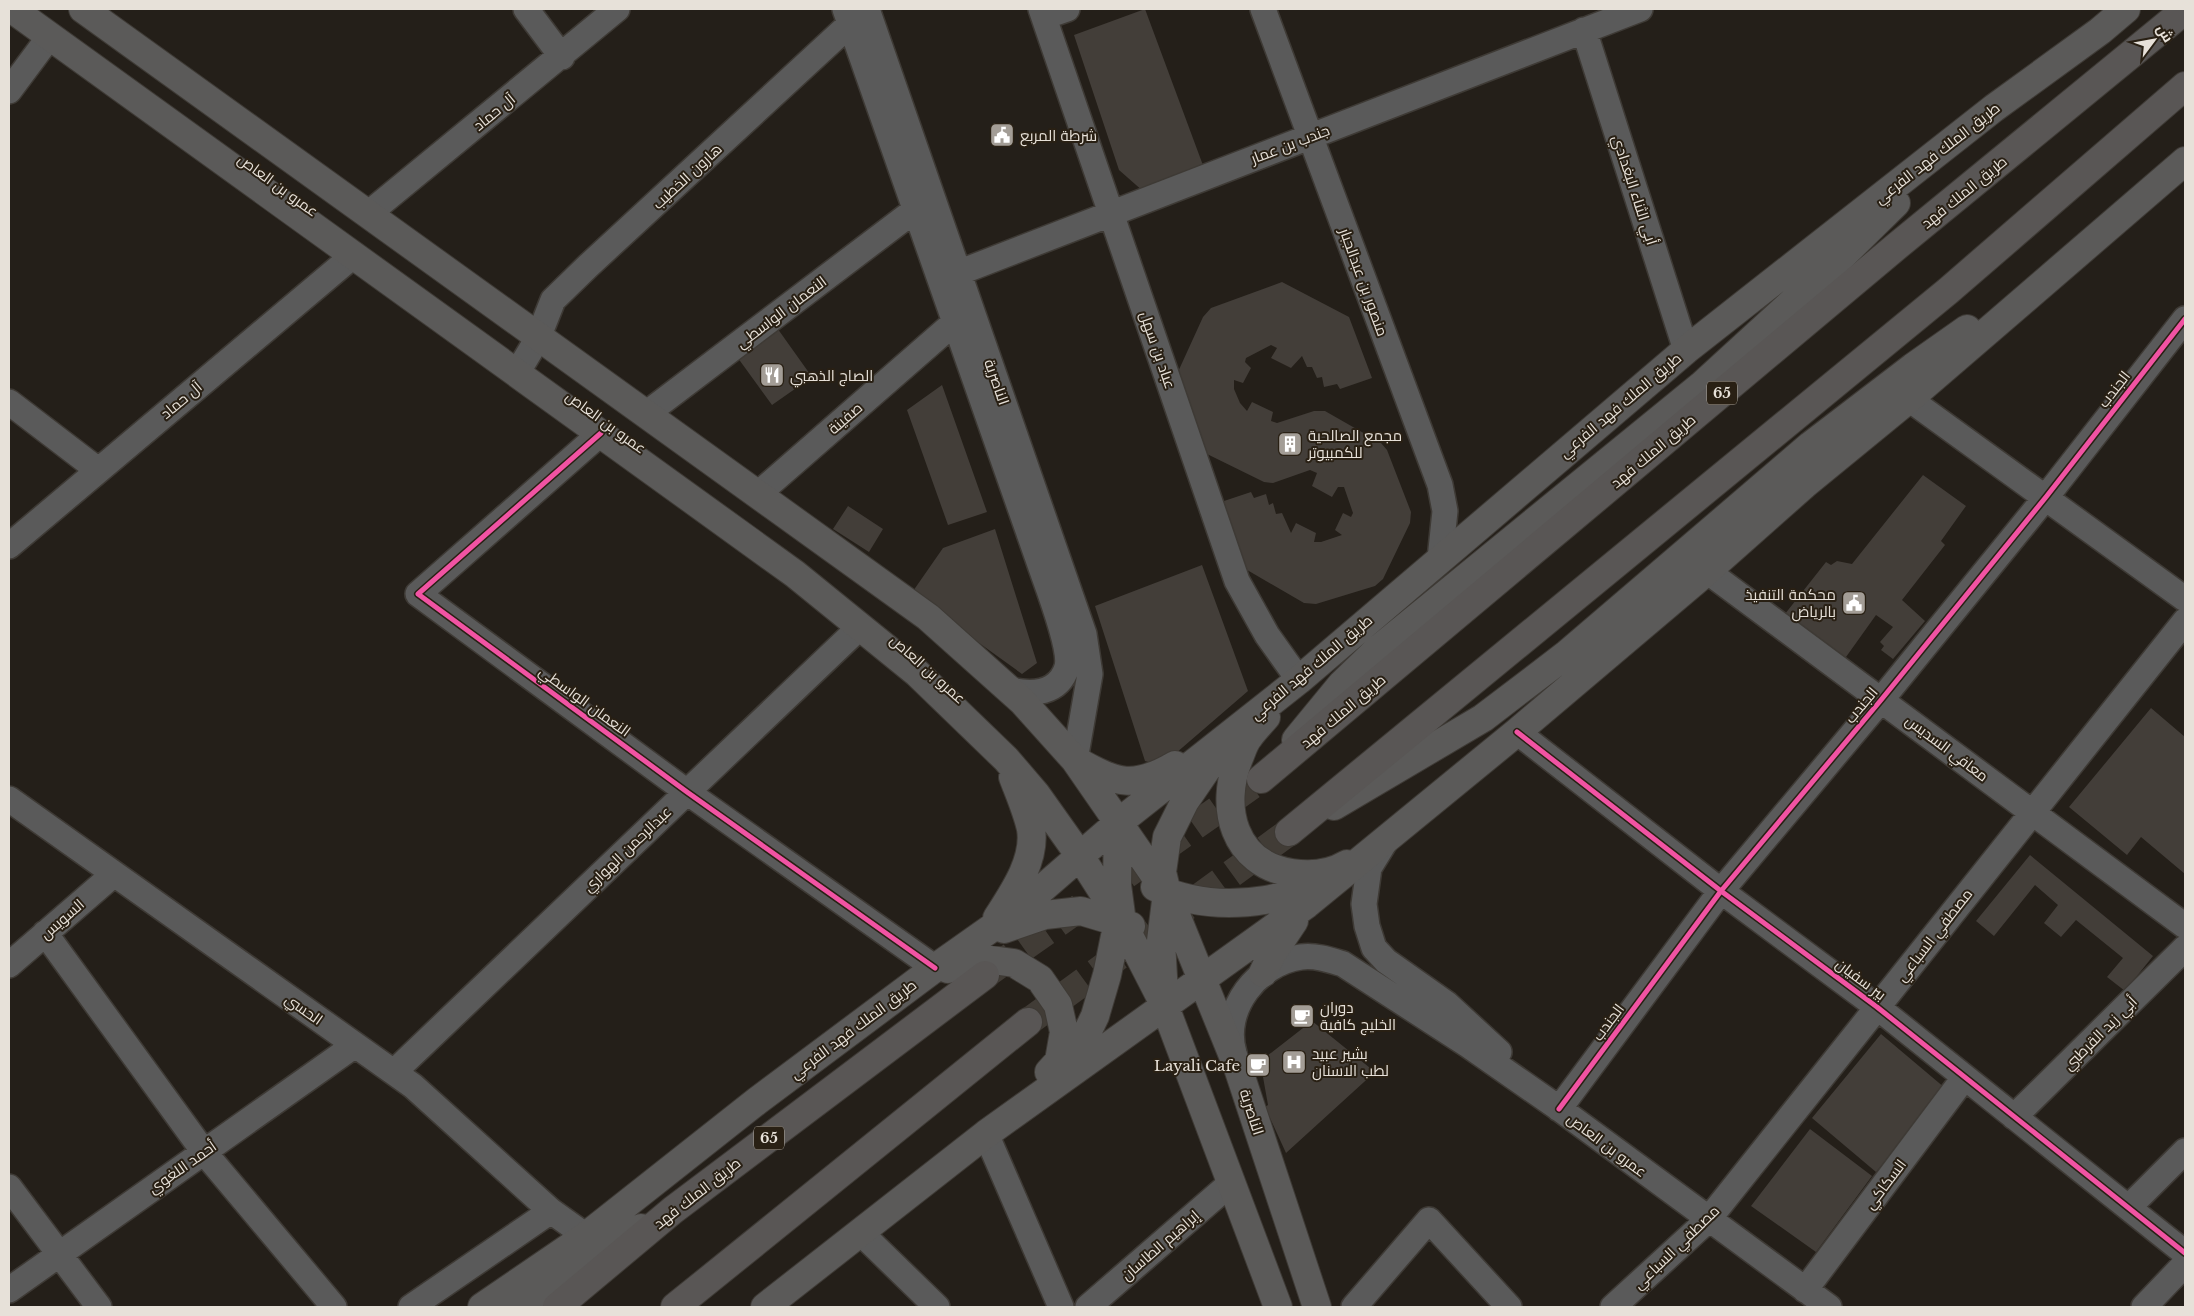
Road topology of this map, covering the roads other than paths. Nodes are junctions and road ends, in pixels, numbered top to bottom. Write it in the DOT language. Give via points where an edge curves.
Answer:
graph roads {
  1 [pos="12,9"];
  2 [pos="82,9"];
  3 [pos="526,9"];
  4 [pos="618,9"];
  5 [pos="1067,9"];
  6 [pos="1263,9"];
  7 [pos="1640,9"];
  8 [pos="2126,9"];
  9 [pos="2131,9"];
  10 [pos="2185,10"];
  11 [pos="1043,13"];
  12 [pos="854,14"];
  13 [pos="1584,30"];
  14 [pos="2100,31"];
  15 [pos="50,36"];
  16 [pos="562,57"];
  17 [pos="2185,86"];
  18 [pos="9,91"];
  19 [pos="1994,108"];
  20 [pos="1310,137"];
  21 [pos="2185,161"];
  22 [pos="915,210"];
  23 [pos="368,214"];
  24 [pos="1112,214"];
  25 [pos="2087,246"];
  26 [pos="354,256"];
  27 [pos="950,276"];
  28 [pos="2185,319"];
  29 [pos="955,322"];
  30 [pos="538,338"];
  31 [pos="1686,350"];
  32 [pos="517,373"];
  33 [pos="1909,399"];
  34 [pos="9,402"];
  35 [pos="646,414"];
  36 [pos="601,433"];
  37 [pos="98,470"];
  38 [pos="758,494"];
  39 [pos="2046,496"];
  40 [pos="9,546"];
  41 [pos="1440,559"];
  42 [pos="1708,571"];
  43 [pos="2185,599"];
  44 [pos="2185,621"];
  45 [pos="860,627"];
  46 [pos="1299,680"];
  47 [pos="1010,690"];
  48 [pos="1881,700"];
  49 [pos="1517,732"];
  50 [pos="1231,733"];
  51 [pos="1006,758"];
  52 [pos="1075,760"];
  53 [pos="1261,780"];
  54 [pos="687,792"];
  55 [pos="9,799"];
  56 [pos="2032,811"];
  57 [pos="1118,823"];
  58 [pos="1290,832"];
  59 [pos="1386,838"];
  60 [pos="1080,856"];
  61 [pos="1118,870"];
  62 [pos="114,874"];
  63 [pos="1337,878"];
  64 [pos="1721,892"];
  65 [pos="1166,893"];
  66 [pos="1307,904"];
  67 [pos="1122,922"];
  68 [pos="2185,926"];
  69 [pos="45,933"];
  70 [pos="986,934"];
  71 [pos="1161,942"];
  72 [pos="2185,948"];
  73 [pos="9,965"];
  74 [pos="935,968"];
  75 [pos="1263,973"];
  76 [pos="985,975"];
  77 [pos="1201,979"];
  78 [pos="911,986"];
  79 [pos="1164,1004"];
  80 [pos="1878,1007"];
  81 [pos="1028,1022"];
  82 [pos="355,1045"];
  83 [pos="1238,1068"];
  84 [pos="394,1072"];
  85 [pos="1964,1078"];
  86 [pos="1024,1108"];
  87 [pos="1558,1108"];
  88 [pos="2014,1117"];
  89 [pos="993,1129"];
  90 [pos="2185,1151"];
  91 [pos="204,1152"];
  92 [pos="1231,1183"];
  93 [pos="9,1187"];
  94 [pos="2129,1207"];
  95 [pos="673,1210"];
  96 [pos="551,1211"];
  97 [pos="1708,1220"];
  98 [pos="861,1233"];
  99 [pos="586,1236"];
  100 [pos="2185,1253"];
  101 [pos="60,1254"];
  102 [pos="2185,1264"];
  103 [pos="9,1290"];
  104 [pos="1805,1290"];
  105 [pos="98,1307"];
  106 [pos="334,1307"];
  107 [pos="411,1307"];
  108 [pos="482,1307"];
  109 [pos="518,1307"];
  110 [pos="557,1307"];
  111 [pos="675,1307"];
  112 [pos="766,1307"];
  113 [pos="937,1307"];
  114 [pos="1061,1307"];
  115 [pos="1088,1307"];
  116 [pos="1278,1307"];
  117 [pos="1317,1307"];
  118 [pos="1354,1307"];
  119 [pos="1508,1307"];
  120 [pos="1613,1307"];
  121 [pos="1829,1307"];
  122 [pos="2144,1307"];
  1 -- 15 [label="main road, عمرو بن العاص"];
  2 -- 23 [label="main road, عمرو بن العاص"];
  3 -- 16 [label="street"];
  4 -- 16 [label="street, آل حماد"];
  5 -- 11 [label="street"];
  6 -- 20 [label="street, منصور بن عبدالجبار"];
  7 -- 13 [label="street, جندب بن عمار"];
  8 -- 14 [label="main road, طريق الملك فهد الفرعي"];
  9 -- 14 [label="main road"];
  10 -- 53 [label="highway, طريق الملك فهد / 65" via="1897,246"];
  11 -- 24 [label="street, عباد بن سهل"];
  12 -- 22 [label="street, الناصرية"];
  12 -- 27 [label="street, الناصرية"];
  12 -- 30 [label="street, هارون الخطيب" via="553,300"];
  13 -- 20 [label="street, جندب بن عمار"];
  13 -- 31 [label="street, أبي الثناء البغدادي"];
  14 -- 19 [label="main road, طريق الملك فهد الفرعي"];
  15 -- 18 [label="street"];
  15 -- 26 [label="main road, عمرو بن العاص"];
  16 -- 23 [label="street, آل حماد"];
  17 -- 58 [label="highway" via="1948,290"];
  19 -- 31 [label="main road, طريق الملك فهد الفرعي"];
  19 -- 53 [label="main road" via="1834,264 1702,384 1376,651 1342,684"];
  20 -- 24 [label="street, جندب بن عمار"];
  20 -- 41 [label="street, منصور بن عبدالجبار" via="1440,486 1445,512"];
  21 -- 25 [label="main road"];
  22 -- 27 [label="street, الناصرية"];
  22 -- 35 [label="street, النعمان الواسطي"];
  23 -- 30 [label="main road, عمرو بن العاص"];
  24 -- 27 [label="street, جندب بن عمار"];
  24 -- 46 [label="street, عباد بن سهل" via="1236,582 1267,635"];
  25 -- 33 [label="main road"];
  25 -- 58 [label="main road" via="1913,367 1811,445 1567,654 1483,718"];
  26 -- 32 [label="main road, عمرو بن العاص"];
  26 -- 37 [label="street, آل حماد"];
  27 -- 29 [label="street, الناصرية"];
  27 -- 52 [label="street, الناصرية" via="1084,634 1090,674"];
  28 -- 39 [label="street, الجندب"];
  29 -- 38 [label="street, صفينة"];
  29 -- 47 [label="street, الناصرية" via="1066,647 1067,666 1057,682 1043,692 1027,694"];
  30 -- 32 [label="street, هارون الخطيب"];
  30 -- 35 [label="main road, عمرو بن العاص"];
  31 -- 41 [label="main road, طريق الملك فهد الفرعي"];
  32 -- 36 [label="main road, عمرو بن العاص"];
  33 -- 39 [label="street"];
  33 -- 42 [label="main road" via="1804,485"];
  34 -- 37 [label="street"];
  35 -- 38 [label="main road, عمرو بن العاص"];
  36 -- 45 [label="main road, عمرو بن العاص" via="795,574"];
  36 -- 54 [label="street, النعمان الواسطي" via="418,594"];
  37 -- 40 [label="street, آل حماد"];
  38 -- 47 [label="main road, عمرو بن العاص" via="928,617"];
  39 -- 43 [label="street"];
  39 -- 48 [label="street, الجندب"];
  41 -- 46 [label="main road, طريق الملك فهد الفرعي"];
  42 -- 48 [label="street, معافي السديس"];
  42 -- 49 [label="main road"];
  44 -- 56 [label="street, مصطفي السباعي"];
  45 -- 51 [label="main road, عمرو بن العاص" via="918,673"];
  45 -- 54 [label="street, عبدالرحمن الهواري"];
  46 -- 50 [label="main road, طريق الملك فهد الفرعي"];
  46 -- 59 [label="main road" via="1248,738 1232,777 1229,790 1231,814 1238,839 1257,859 1276,871 1308,876 1336,870"];
  47 -- 52 [label="main road, عمرو بن العاص"];
  48 -- 56 [label="street, معافي السديس"];
  48 -- 64 [label="street, الجندب"];
  49 -- 59 [label="main road"];
  49 -- 64 [label="street, بير سفيان"];
  50 -- 52 [label="main road" via="1151,778 1130,782 1104,777"];
  50 -- 57 [label="main road, طريق الملك فهد الفرعي"];
  50 -- 65 [label="main road" via="1185,801 1167,837 1162,872"];
  51 -- 60 [label="main road, عمرو بن العاص"];
  51 -- 70 [label="main road" via="1031,830 1029,849 1012,894"];
  52 -- 57 [label="main road, عمرو بن العاص"];
  54 -- 74 [label="street, النعمان الواسطي"];
  54 -- 84 [label="street, عبدالرحمن الهواري"];
  55 -- 62 [label="street, الحسي"];
  56 -- 68 [label="street, معافي السديس"];
  56 -- 80 [label="street, مصطفي السباعي"];
  57 -- 60 [label="main road, طريق الملك فهد الفرعي"];
  57 -- 61 [label="main road"];
  57 -- 65 [label="main road, عمرو بن العاص"];
  59 -- 63 [label="main road"];
  59 -- 87 [label="street" via="1369,868 1364,904 1374,948 1386,961 1448,1004"];
  60 -- 61 [label="main road"];
  60 -- 67 [label="main road, عمرو بن العاص"];
  60 -- 70 [label="main road, طريق الملك فهد الفرعي"];
  61 -- 65 [label="main road"];
  61 -- 67 [label="main road"];
  62 -- 69 [label="street, السويس"];
  62 -- 82 [label="street, الحسي"];
  63 -- 65 [label="main road" via="1266,900 1220,903"];
  63 -- 66 [label="main road"];
  64 -- 80 [label="street, بير سفيان"];
  64 -- 87 [label="street, الجندب"];
  65 -- 71 [label="main road"];
  65 -- 77 [label="main road, الناصرية"];
  66 -- 75 [label="main road" via="1282,937"];
  66 -- 77 [label="main road"];
  67 -- 70 [label="main road" via="1081,911 1045,915"];
  67 -- 71 [label="main road"];
  67 -- 79 [label="main road"];
  67 -- 86 [label="main road" via="1115,936 1095,1016 1074,1060"];
  69 -- 73 [label="street, السويس"];
  69 -- 91 [label="street"];
  70 -- 74 [label="main road, طريق الملك فهد الفرعي"];
  71 -- 77 [label="main road"];
  71 -- 79 [label="main road"];
  72 -- 88 [label="street, أبي زيد القرطبي"];
  74 -- 78 [label="main road, طريق الملك فهد الفرعي"];
  75 -- 83 [label="street, عمرو بن العاص" via="1237,1006 1232,1026 1232,1048"];
  75 -- 87 [label="street, عمرو بن العاص" via="1281,962 1302,957 1323,958 1343,964"];
  76 -- 95 [label="highway, طريق الملك فهد / 65"];
  77 -- 79 [label="main road"];
  77 -- 83 [label="main road, الناصرية"];
  78 -- 89 [label="main road" via="977,958 1014,964 1040,979 1058,1005 1064,1032 1059,1060"];
  78 -- 99 [label="main road, طريق الملك فهد الفرعي" via="757,1101"];
  79 -- 86 [label="main road"];
  79 -- 92 [label="main road"];
  80 -- 85 [label="street, بير سفيان"];
  80 -- 97 [label="street, مصطفي السباعي"];
  81 -- 111 [label="highway"];
  82 -- 84 [label="street, الحسي"];
  82 -- 91 [label="street, أحمد اللغوي"];
  83 -- 117 [label="main road, الناصرية"];
  84 -- 96 [label="street, الحسي"];
  85 -- 88 [label="street, بير سفيان"];
  85 -- 104 [label="street, السكاكي"];
  86 -- 89 [label="main road"];
  87 -- 97 [label="street, عمرو بن العاص"];
  88 -- 94 [label="street, بير سفيان"];
  89 -- 98 [label="main road"];
  89 -- 114 [label="street"];
  90 -- 94 [label="street"];
  91 -- 101 [label="street, أحمد اللغوي"];
  91 -- 106 [label="street"];
  92 -- 115 [label="street, إبراهيم الطاسان"];
  92 -- 116 [label="main road"];
  93 -- 101 [label="street"];
  94 -- 100 [label="street, بير سفيان"];
  95 -- 109 [label="main road" via="575,1265"];
  95 -- 110 [label="highway, طريق الملك فهد / 65"];
  96 -- 99 [label="street, الحسي"];
  96 -- 107 [label="street"];
  97 -- 104 [label="street, عمرو بن العاص"];
  97 -- 120 [label="street, مصطفي السباعي"];
  98 -- 112 [label="main road"];
  98 -- 113 [label="street"];
  99 -- 108 [label="main road, طريق الملك فهد الفرعي"];
  101 -- 103 [label="street, أحمد اللغوي"];
  101 -- 105 [label="street"];
  102 -- 122 [label="street"];
  104 -- 121 [label="street, عمرو بن العاص"];
  118 -- 119 [label="street" via="1429,1220"];
}
